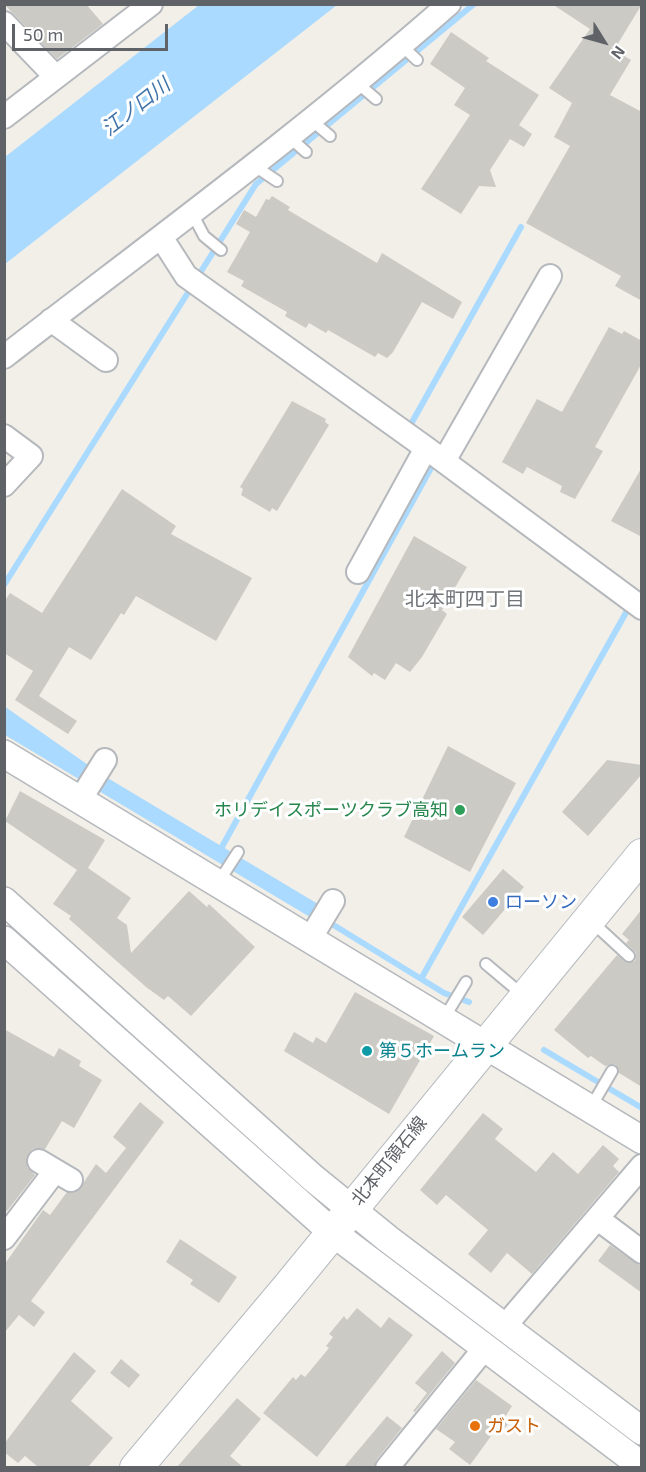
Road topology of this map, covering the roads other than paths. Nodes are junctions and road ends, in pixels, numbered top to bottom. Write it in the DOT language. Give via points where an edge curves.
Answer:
graph roads {
  1 [pos="151,4"];
  2 [pos="449,4"];
  3 [pos="4,23"];
  4 [pos="56,77"];
  5 [pos="356,82"];
  6 [pos="376,99"];
  7 [pos="4,117"];
  8 [pos="310,119"];
  9 [pos="288,136"];
  10 [pos="330,136"];
  11 [pos="306,152"];
  12 [pos="253,165"];
  13 [pos="277,181"];
  14 [pos="192,213"];
  15 [pos="161,237"];
  16 [pos="221,250"];
  17 [pos="550,276"];
  18 [pos="51,320"];
  19 [pos="4,357"];
  20 [pos="105,360"];
  21 [pos="4,436"];
  22 [pos="435,454"];
  23 [pos="4,485"];
  24 [pos="358,572"];
  25 [pos="640,603"];
  26 [pos="4,754"];
  27 [pos="105,760"];
  28 [pos="82,795"];
  29 [pos="238,852"];
  30 [pos="642,855"];
  31 [pos="221,878"];
  32 [pos="4,901"];
  33 [pos="333,901"];
  34 [pos="589,919"];
  35 [pos="313,933"];
  36 [pos="4,940"];
  37 [pos="629,956"];
  38 [pos="486,964"];
  39 [pos="466,982"];
  40 [pos="524,996"];
  41 [pos="447,1014"];
  42 [pos="483,1046"];
  43 [pos="612,1071"];
  44 [pos="593,1103"];
  45 [pos="640,1137"];
  46 [pos="642,1166"];
  47 [pos="55,1171"];
  48 [pos="598,1220"];
  49 [pos="341,1221"];
  50 [pos="4,1238"];
  51 [pos="642,1252"];
  52 [pos="505,1326"];
  53 [pos="484,1349"];
  54 [pos="642,1431"];
  55 [pos="395,1465"];
  56 [pos="642,1466"];
  57 [pos="136,1467"];
  1 -- 4 [label="street"];
  2 -- 5 [label="street" via="410,53"];
  3 -- 4 [label="street"];
  4 -- 7 [label="street"];
  5 -- 6 [label="lane"];
  5 -- 8 [label="street"];
  8 -- 9 [label="street"];
  8 -- 10 [label="lane"];
  9 -- 11 [label="lane"];
  9 -- 12 [label="street"];
  12 -- 13 [label="lane"];
  12 -- 14 [label="street"];
  14 -- 15 [label="street"];
  14 -- 16 [label="lane" via="200,230"];
  15 -- 18 [label="street"];
  15 -- 22 [label="street" via="186,276"];
  17 -- 22 [label="street"];
  18 -- 19 [label="street"];
  18 -- 20 [label="street"];
  21 -- 23 [label="street" via="31,456"];
  22 -- 24 [label="street"];
  22 -- 25 [label="street"];
  26 -- 28 [label="street"];
  27 -- 28 [label="street"];
  28 -- 31 [label="street"];
  29 -- 31 [label="lane"];
  30 -- 34 [label="main road, 北本町領石線"];
  31 -- 35 [label="street"];
  32 -- 49 [label="street"];
  33 -- 35 [label="street"];
  34 -- 37 [label="lane"];
  34 -- 40 [label="main road, 北本町領石線"];
  35 -- 41 [label="street"];
  36 -- 49 [label="street"];
  38 -- 40 [label="lane"];
  39 -- 41 [label="lane"];
  40 -- 42 [label="main road, 北本町領石線"];
  41 -- 42 [label="street"];
  42 -- 44 [label="street"];
  42 -- 49 [label="main road, 北本町領石線"];
  43 -- 44 [label="lane"];
  44 -- 45 [label="street"];
  46 -- 48 [label="street"];
  47 -- 50 [label="street"];
  48 -- 51 [label="street"];
  48 -- 52 [label="street" via="590,1224"];
  49 -- 52 [label="street"];
  49 -- 53 [label="street"];
  49 -- 57 [label="main road, 北本町領石線"];
  52 -- 54 [label="street"];
  53 -- 55 [label="street"];
  53 -- 56 [label="street"];
}
